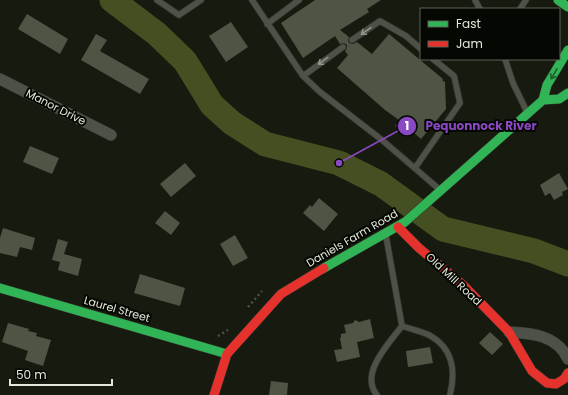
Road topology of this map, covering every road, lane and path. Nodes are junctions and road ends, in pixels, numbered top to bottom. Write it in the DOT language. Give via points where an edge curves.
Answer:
graph roads {
  1 [pos="157,0"];
  2 [pos="201,0"];
  3 [pos="252,0"];
  4 [pos="299,0"];
  5 [pos="558,0"];
  6 [pos="568,7"];
  7 [pos="267,24"];
  8 [pos="352,40"];
  9 [pos="343,47"];
  10 [pos="420,48"];
  11 [pos="568,50"];
  12 [pos="434,60"];
  13 [pos="505,60"];
  14 [pos="303,76"];
  15 [pos="0,79"];
  16 [pos="568,92"];
  17 [pos="543,100"];
  18 [pos="528,114"];
  19 [pos="111,135"];
  20 [pos="415,168"];
  21 [pos="441,190"];
  22 [pos="402,224"];
  23 [pos="386,234"];
  24 [pos="0,288"];
  25 [pos="402,326"];
  26 [pos="509,332"];
  27 [pos="227,354"];
  28 [pos="568,359"];
  29 [pos="568,373"];
  30 [pos="214,395"];
  31 [pos="377,395"];
  32 [pos="450,395"];
  1 -- 2 [label="lane" via="178,15"];
  3 -- 7 [label="lane"];
  4 -- 7 [label="lane"];
  5 -- 6 [label="main road"];
  7 -- 14 [label="lane"];
  10 -- 8 [label="lane, one-way" via="406,36 380,21"];
  9 -- 14 [label="lane, one-way"];
  11 -- 17 [label="main road, Daniels Farm Road, one-way" via="547,85"];
  12 -- 20 [label="lane" via="454,76 460,103"];
  13 -- 18 [label="lane"];
  14 -- 20 [label="lane"];
  15 -- 19 [label="street, Manor Drive"];
  16 -- 17 [label="main road" via="559,99"];
  17 -- 18 [label="main road, Daniels Farm Road"];
  18 -- 21 [label="main road, Daniels Farm Road"];
  20 -- 21 [label="lane"];
  21 -- 22 [label="main road, Daniels Farm Road"];
  22 -- 23 [label="main road, Daniels Farm Road"];
  22 -- 26 [label="main road, Old Mill Road" via="419,248 463,285"];
  23 -- 25 [label="lane"];
  23 -- 27 [label="main road, Daniels Farm Road" via="281,294"];
  24 -- 27 [label="main road, Laurel Street"];
  25 -- 31 [label="lane" via="376,363 372,378 373,390"];
  25 -- 32 [label="lane" via="428,334 442,344 451,358 453,374"];
  26 -- 28 [label="street" via="530,333 546,338 558,345"];
  26 -- 29 [label="main road, Old Mill Road" via="532,371 547,384 556,384"];
  27 -- 30 [label="main road, Daniels Farm Road"];
}
